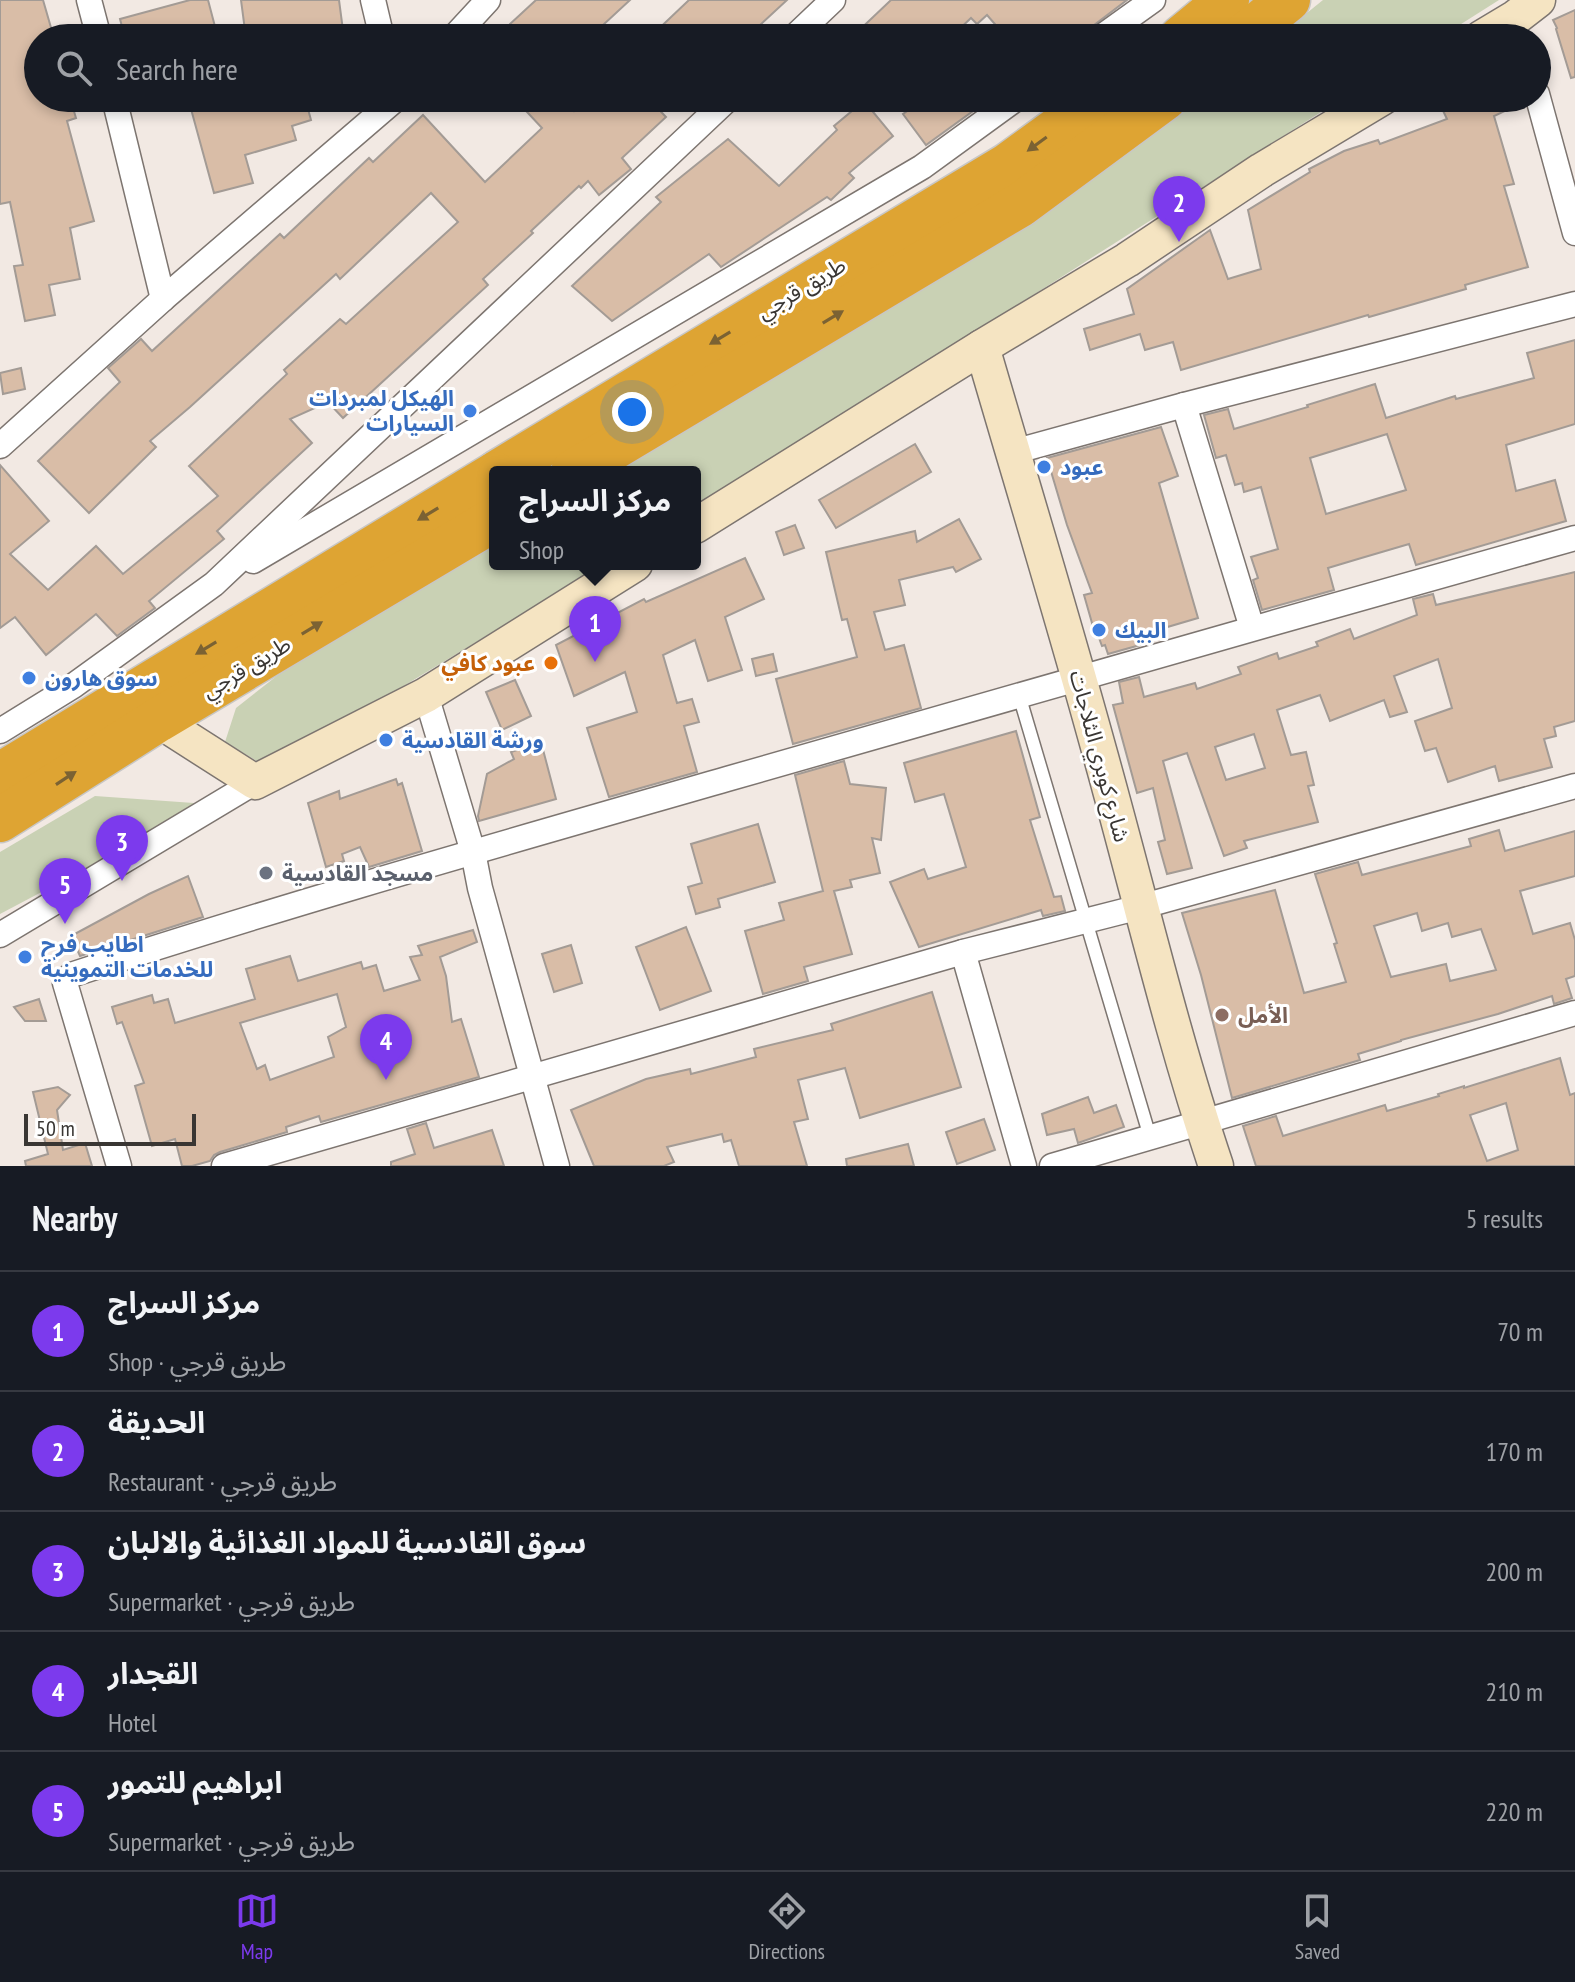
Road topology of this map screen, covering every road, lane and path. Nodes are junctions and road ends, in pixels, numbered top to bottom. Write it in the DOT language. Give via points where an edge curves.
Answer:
graph roads {
  1 [pos="89,0"];
  2 [pos="373,0"];
  3 [pos="488,0"];
  4 [pos="833,0"];
  5 [pos="1153,0"];
  6 [pos="1227,0"];
  7 [pos="1288,0"];
  8 [pos="95,24"];
  9 [pos="379,24"];
  10 [pos="466,24"];
  11 [pos="808,24"];
  12 [pos="1120,24"];
  13 [pos="1198,24"];
  14 [pos="1258,24"];
  15 [pos="117,112"];
  16 [pos="381,112"];
  17 [pos="714,112"];
  18 [pos="998,112"];
  19 [pos="1081,112"];
  20 [pos="1146,112"];
  21 [pos="1359,112"];
  22 [pos="1542,112"];
  23 [pos="1575,233"];
  24 [pos="163,299"];
  25 [pos="1575,304"];
  26 [pos="982,347"];
  27 [pos="1184,405"];
  28 [pos="0,446"];
  29 [pos="1013,452"];
  30 [pos="510,466"];
  31 [pos="583,466"];
  32 [pos="489,479"];
  33 [pos="701,522"];
  34 [pos="489,523"];
  35 [pos="1575,538"];
  36 [pos="625,570"];
  37 [pos="214,584"];
  38 [pos="1252,628"];
  39 [pos="1078,678"];
  40 [pos="426,695"];
  41 [pos="1019,695"];
  42 [pos="158,720"];
  43 [pos="0,731"];
  44 [pos="0,775"];
  45 [pos="255,782"];
  46 [pos="1575,786"];
  47 [pos="0,820"];
  48 [pos="473,852"];
  49 [pos="1140,907"];
  50 [pos="1086,921"];
  51 [pos="0,935"];
  52 [pos="963,952"];
  53 [pos="1575,1013"];
  54 [pos="531,1077"];
  55 [pos="1201,1121"];
  56 [pos="1150,1137"];
  57 [pos="119,1166"];
  58 [pos="224,1166"];
  59 [pos="557,1166"];
  60 [pos="1024,1166"];
  61 [pos="1052,1166"];
  62 [pos="1216,1166"];
  1 -- 8 [label="street"];
  2 -- 9 [label="street"];
  3 -- 10 [label="street"];
  4 -- 11 [label="street"];
  5 -- 12 [label="street"];
  6 -- 13 [label="highway"];
  7 -- 14 [label="highway"];
  15 -- 24 [label="street"];
  16 -- 24 [label="street"];
  17 -- 37 [label="street"];
  18 -- 37 [label="street" via="922,167"];
  19 -- 30 [label="highway, طريق قرجي, one-way" via="1008,165"];
  31 -- 20 [label="highway, طريق قرجي, one-way" via="1020,205"];
  21 -- 26 [label="main road"];
  22 -- 23 [label="street"];
  24 -- 28 [label="street"];
  25 -- 27 [label="street"];
  26 -- 29 [label="main road, شارع كوبري الثلاجات"];
  26 -- 33 [label="main road"];
  27 -- 29 [label="street"];
  27 -- 38 [label="street"];
  29 -- 39 [label="main road, شارع كوبري الثلاجات"];
  32 -- 44 [label="highway, طريق قرجي, one-way"];
  42 -- 34 [label="highway, طريق قرجي, one-way"];
  35 -- 38 [label="street"];
  36 -- 40 [label="main road"];
  37 -- 43 [label="street" via="73,686"];
  38 -- 39 [label="street"];
  39 -- 41 [label="street"];
  39 -- 49 [label="main road, شارع كوبري الثلاجات"];
  40 -- 45 [label="main road"];
  40 -- 48 [label="street"];
  41 -- 48 [label="street"];
  41 -- 50 [label="lane"];
  42 -- 45 [label="main road"];
  47 -- 42 [label="highway, طريق قرجي, one-way"];
  45 -- 51 [label="street"];
  46 -- 49 [label="street"];
  48 -- 54 [label="street"];
  48 -- 57 [label="street" via="71,975 65,983"];
  49 -- 50 [label="street"];
  49 -- 55 [label="main road, شارع كوبري الثلاجات"];
  50 -- 52 [label="street"];
  50 -- 56 [label="lane"];
  52 -- 54 [label="street"];
  52 -- 60 [label="street"];
  53 -- 55 [label="street"];
  54 -- 58 [label="street"];
  54 -- 59 [label="street"];
  55 -- 56 [label="street"];
  55 -- 62 [label="main road, شارع كوبري الثلاجات"];
  56 -- 61 [label="street"];
}
